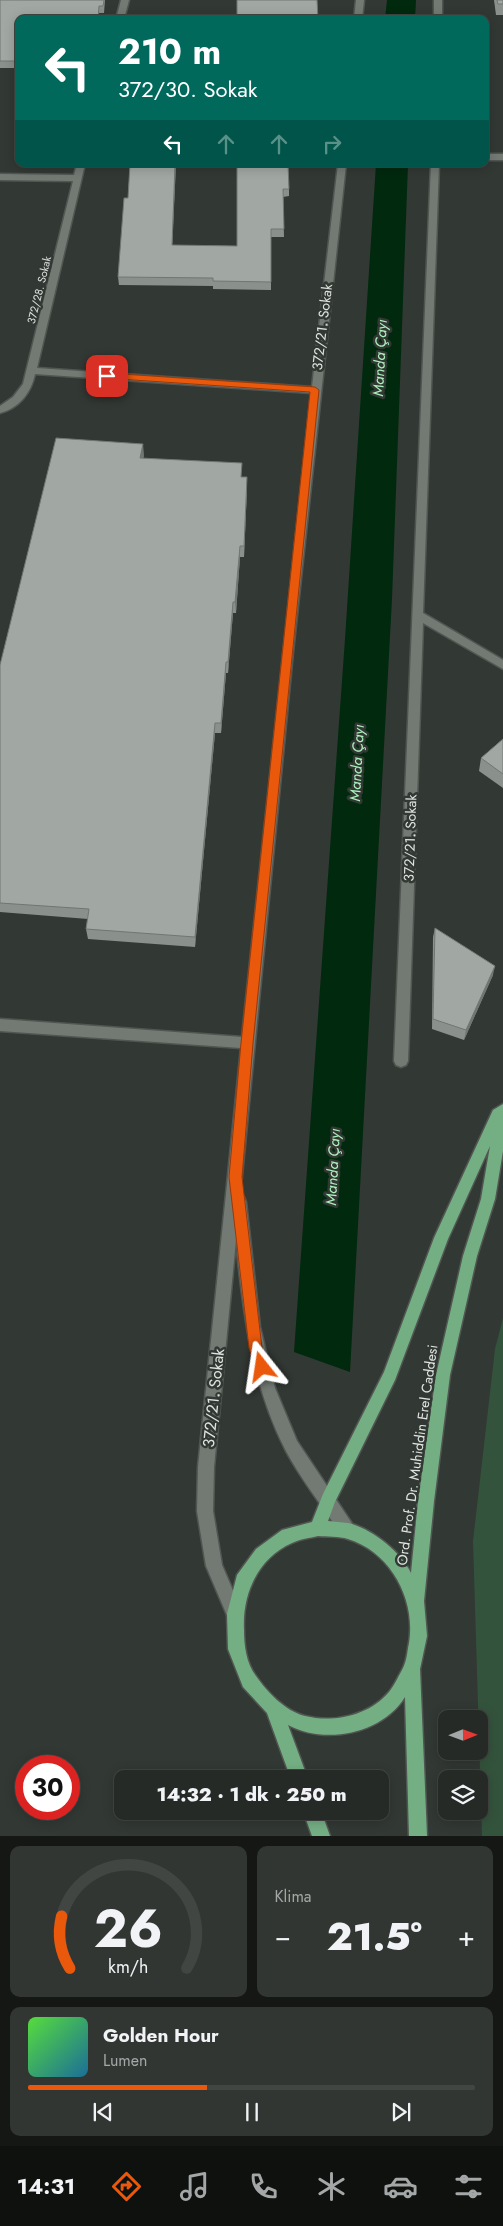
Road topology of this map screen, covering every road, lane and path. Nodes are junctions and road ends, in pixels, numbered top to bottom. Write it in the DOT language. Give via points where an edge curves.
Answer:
graph roads {
  1 [pos="125,0"];
  2 [pos="360,0"];
  3 [pos="438,0"];
  4 [pos="121,15"];
  5 [pos="358,15"];
  6 [pos="438,15"];
  7 [pos="489,157"];
  8 [pos="503,157"];
  9 [pos="81,167"];
  10 [pos="342,167"];
  11 [pos="434,167"];
  12 [pos="0,177"];
  13 [pos="78,178"];
  14 [pos="31,371"];
  15 [pos="315,390"];
  16 [pos="0,410"];
  17 [pos="419,615"];
  18 [pos="503,665"];
  19 [pos="0,1025"];
  20 [pos="247,1043"];
  21 [pos="402,1061"];
  22 [pos="503,1103"];
  23 [pos="503,1110"];
  24 [pos="236,1177"];
  25 [pos="328,1499"];
  26 [pos="318,1528"];
  27 [pos="349,1531"];
  28 [pos="416,1601"];
  29 [pos="235,1614"];
  30 [pos="412,1669"];
  31 [pos="273,1708"];
  32 [pos="297,1770"];
  33 [pos="315,1820"];
  34 [pos="321,1836"];
  35 [pos="418,1836"];
  1 -- 4 [label="street"];
  2 -- 5 [label="street"];
  3 -- 6 [label="street"];
  7 -- 8 [label="street"];
  9 -- 13 [label="street, 372/28. Sokak"];
  10 -- 15 [label="street, 372/21. Sokak"];
  11 -- 17 [label="street, 372/21. Sokak"];
  12 -- 13 [label="street"];
  13 -- 14 [label="street, 372/28. Sokak"];
  14 -- 15 [label="street"];
  14 -- 16 [label="street, 372/28. Sokak" via="22,395"];
  15 -- 20 [label="street, 372/21. Sokak"];
  17 -- 18 [label="street"];
  17 -- 21 [label="street, 372/21. Sokak"];
  19 -- 20 [label="street"];
  20 -- 24 [label="street, 372/21. Sokak"];
  22 -- 25 [label="main road" via="442,1238 390,1375"];
  23 -- 28 [label="main road, Ord. Prof. Dr. Muhiddin Erel Caddesi" via="488,1199 470,1256 443,1375"];
  24 -- 25 [label="street, 372/21. Sokak" via="256,1348 274,1405 292,1446"];
  24 -- 29 [label="street, 372/21. Sokak" via="206,1467 205,1511 214,1566"];
  25 -- 26 [label="main road"];
  25 -- 27 [label="street, 372/21. Sokak"];
  26 -- 27 [label="main road"];
  26 -- 29 [label="main road" via="288,1536 262,1555 244,1581"];
  27 -- 28 [label="main road" via="378,1546 401,1570"];
  28 -- 30 [label="main road" via="419,1636"];
  29 -- 31 [label="main road" via="236,1649 249,1681"];
  30 -- 31 [label="main road" via="394,1699 368,1719 336,1727 303,1724"];
  30 -- 35 [label="main road"];
  31 -- 32 [label="main road"];
  33 -- 34 [label="main road"];
}
